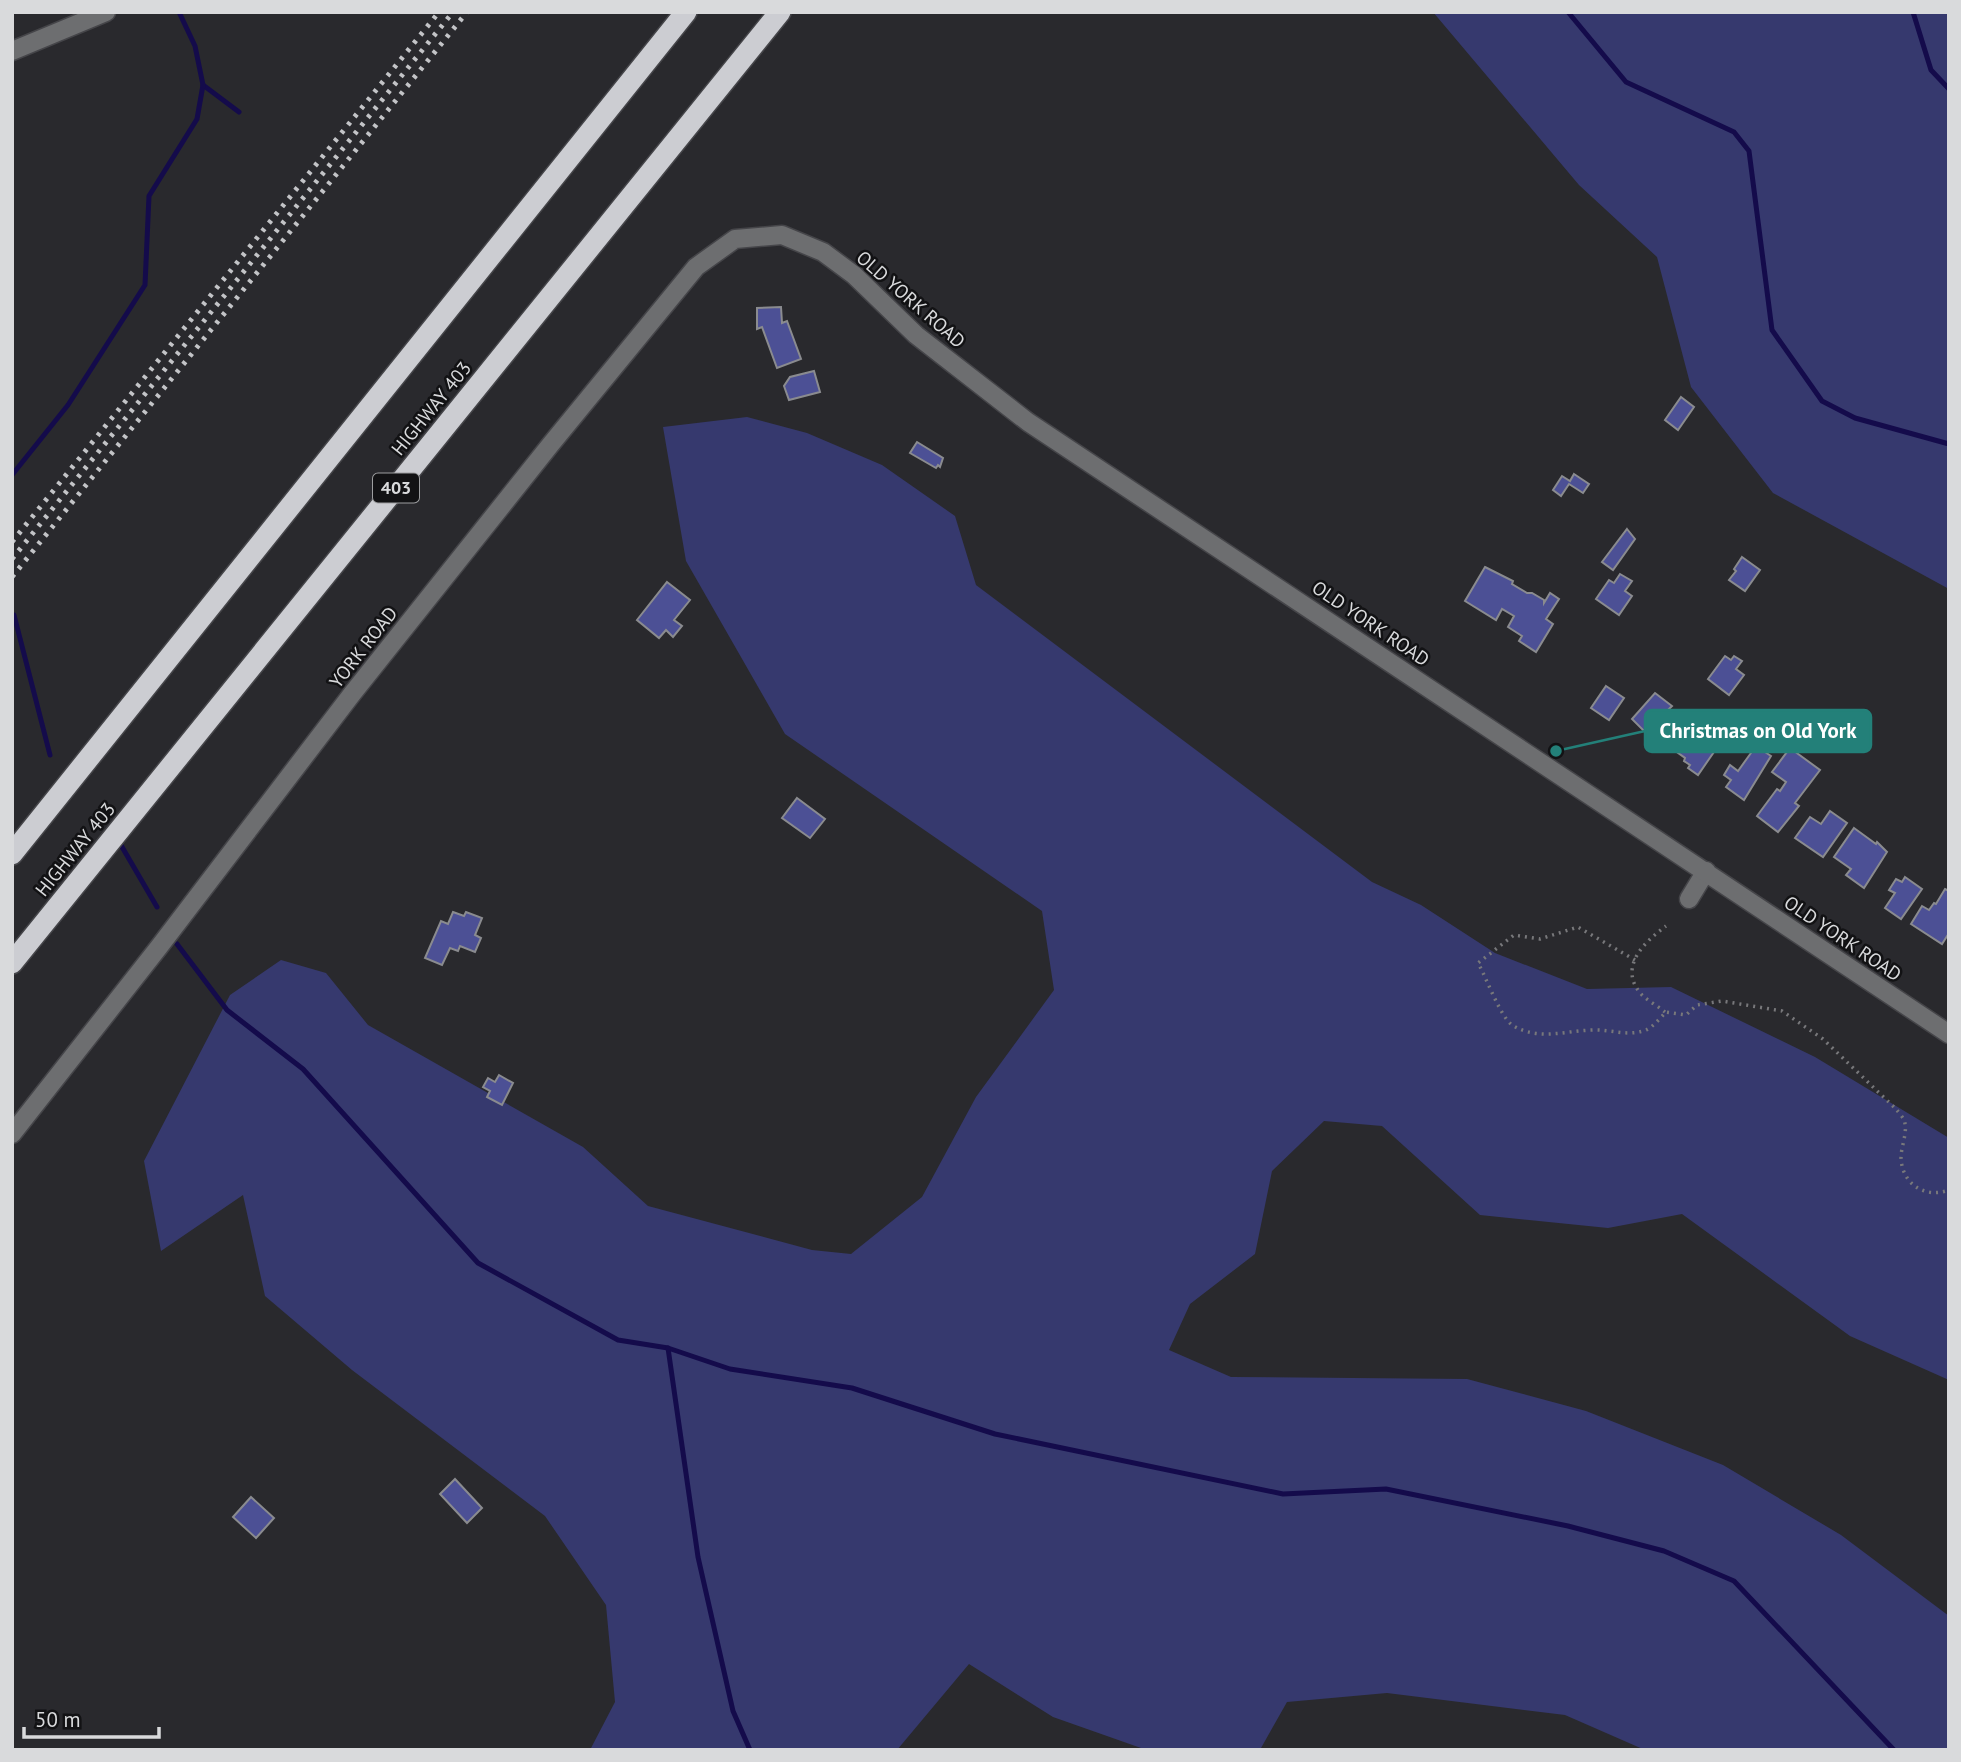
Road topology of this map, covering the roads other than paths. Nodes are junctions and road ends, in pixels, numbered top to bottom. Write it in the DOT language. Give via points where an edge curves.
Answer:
graph roads {
  1 [pos="106,12"];
  2 [pos="686,12"];
  3 [pos="780,12"];
  4 [pos="12,51"];
  5 [pos="782,235"];
  6 [pos="12,854"];
  7 [pos="1706,871"];
  8 [pos="1689,899"];
  9 [pos="12,963"];
  10 [pos="1949,1034"];
  11 [pos="12,1134"];
  1 -- 4 [label="street"];
  2 -- 6 [label="highway"];
  3 -- 9 [label="highway, HIGHWAY 403 / 403"];
  5 -- 7 [label="street, OLD YORK ROAD" via="823,252 854,275 916,335 1028,422"];
  5 -- 11 [label="street, YORK ROAD" via="735,239 696,267 352,694"];
  7 -- 8 [label="street"];
  7 -- 10 [label="street, OLD YORK ROAD"];
}
